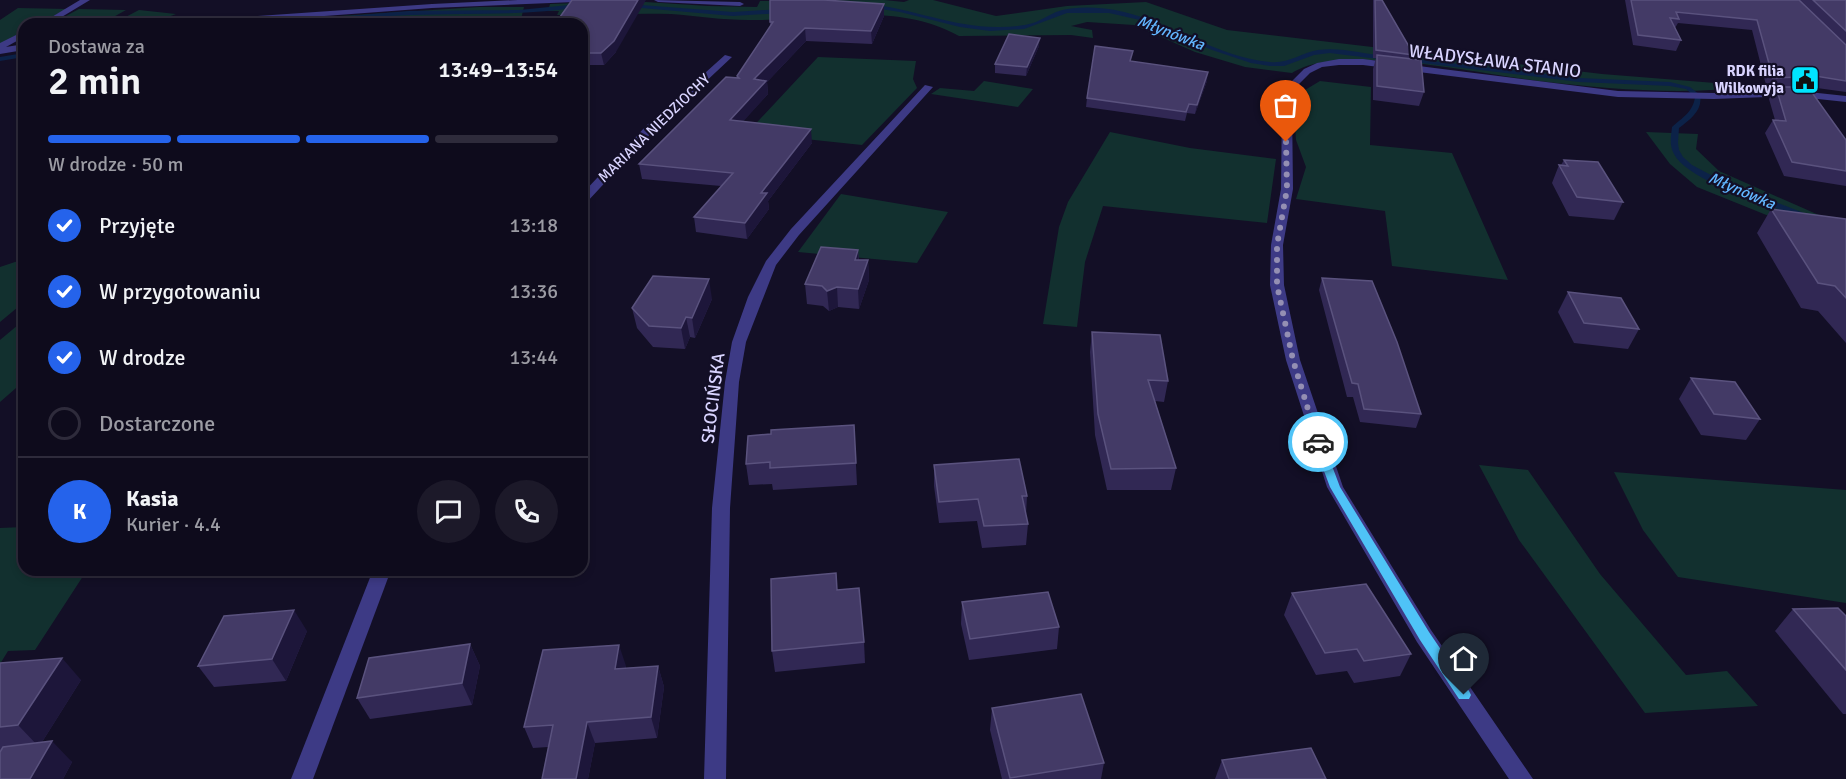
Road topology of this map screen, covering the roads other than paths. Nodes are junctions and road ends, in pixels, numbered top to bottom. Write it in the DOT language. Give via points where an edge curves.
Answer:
graph roads {
  1 [pos="86,0"];
  2 [pos="574,0"];
  3 [pos="658,0"];
  4 [pos="740,4"];
  5 [pos="54,18"];
  6 [pos="268,18"];
  7 [pos="18,38"];
  8 [pos="18,48"];
  9 [pos="0,49"];
  10 [pos="728,57"];
  11 [pos="928,87"];
  12 [pos="1846,99"];
  13 [pos="588,194"];
  14 [pos="380,576"];
  15 [pos="302,779"];
  16 [pos="716,779"];
  17 [pos="1522,779"];
  1 -- 5 [label="street"];
  2 -- 6 [label="street" via="537,8 432,6"];
  3 -- 4 [label="street"];
  7 -- 9 [label="street"];
  8 -- 9 [label="street"];
  10 -- 13 [label="street, MARIANA NIEDZIOCHY" via="634,144"];
  11 -- 16 [label="street, SŁOCIŃSKA" via="770,264 739,342 721,508"];
  12 -- 17 [label="street, WŁADYSŁAWA STANIO" via="1790,93 1618,94 1363,62 1320,65 1294,84 1287,106 1287,189 1277,245 1277,285 1293,360 1318,441 1335,487 1424,636"];
  14 -- 15 [label="street"];
}
